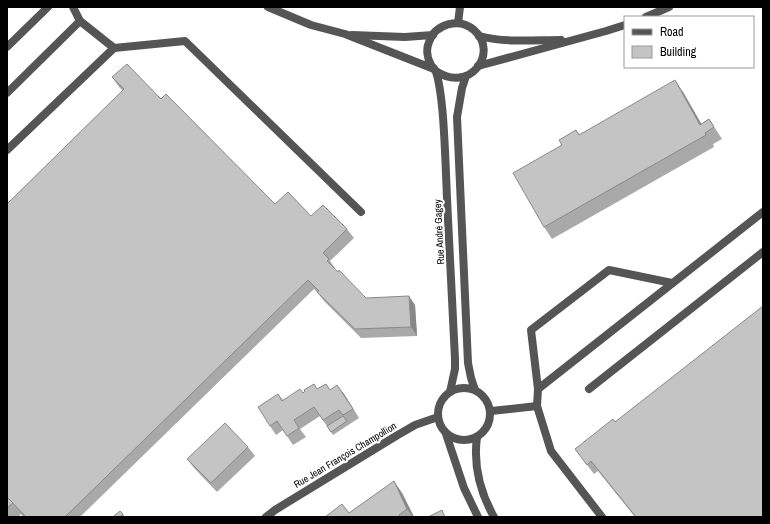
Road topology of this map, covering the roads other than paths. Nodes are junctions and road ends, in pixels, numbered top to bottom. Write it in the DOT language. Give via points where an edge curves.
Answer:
graph roads {
  1 [pos="48,7"];
  2 [pos="73,7"];
  3 [pos="268,7"];
  4 [pos="460,7"];
  5 [pos="669,7"];
  6 [pos="648,16"];
  7 [pos="80,21"];
  8 [pos="458,23"];
  9 [pos="624,25"];
  10 [pos="345,34"];
  11 [pos="433,34"];
  12 [pos="479,36"];
  13 [pos="572,40"];
  14 [pos="7,47"];
  15 [pos="114,48"];
  16 [pos="478,66"];
  17 [pos="435,70"];
  18 [pos="466,76"];
  19 [pos="7,93"];
  20 [pos="7,150"];
  21 [pos="361,212"];
  22 [pos="763,212"];
  23 [pos="763,252"];
  24 [pos="672,283"];
  25 [pos="589,388"];
  26 [pos="538,389"];
  27 [pos="475,390"];
  28 [pos="450,392"];
  29 [pos="537,406"];
  30 [pos="491,411"];
  31 [pos="438,417"];
  32 [pos="446,434"];
  33 [pos="477,437"];
  34 [pos="266,517"];
  35 [pos="478,517"];
  36 [pos="494,517"];
  37 [pos="602,517"];
  1 -- 14 [label="street"];
  2 -- 7 [label="street"];
  3 -- 10 [label="street" via="311,25"];
  4 -- 8 [label="street"];
  5 -- 6 [label="street"];
  7 -- 15 [label="street"];
  7 -- 19 [label="street"];
  8 -- 11 [label="street" via="444,25"];
  8 -- 12 [label="street" via="470,27"];
  9 -- 13 [label="street"];
  10 -- 11 [label="street" via="406,37"];
  10 -- 17 [label="street"];
  11 -- 17 [label="street" via="429,41 428,56"];
  12 -- 13 [label="street" via="506,41"];
  12 -- 16 [label="street" via="483,51"];
  13 -- 16 [label="street"];
  15 -- 20 [label="street"];
  15 -- 21 [label="street" via="185,42"];
  16 -- 18 [label="street"];
  17 -- 18 [label="street" via="450,78"];
  17 -- 28 [label="street, Rue André Gagey" via="443,117 455,359"];
  18 -- 27 [label="street" via="457,117 468,363"];
  22 -- 24 [label="street"];
  23 -- 25 [label="street"];
  24 -- 26 [label="street"];
  24 -- 26 [label="street" via="609,270 531,330"];
  26 -- 29 [label="street"];
  27 -- 28 [label="street" via="462,388"];
  27 -- 30 [label="street" via="486,398"];
  28 -- 31 [label="street" via="440,403"];
  29 -- 30 [label="street"];
  29 -- 37 [label="street" via="551,451"];
  30 -- 33 [label="street" via="488,426"];
  31 -- 32 [label="street"];
  31 -- 34 [label="street, Rue Jean François Champollion" via="415,425 396,436"];
  32 -- 33 [label="street" via="461,440"];
  32 -- 35 [label="street" via="464,488"];
  33 -- 36 [label="street" via="476,464 481,489"];
}
